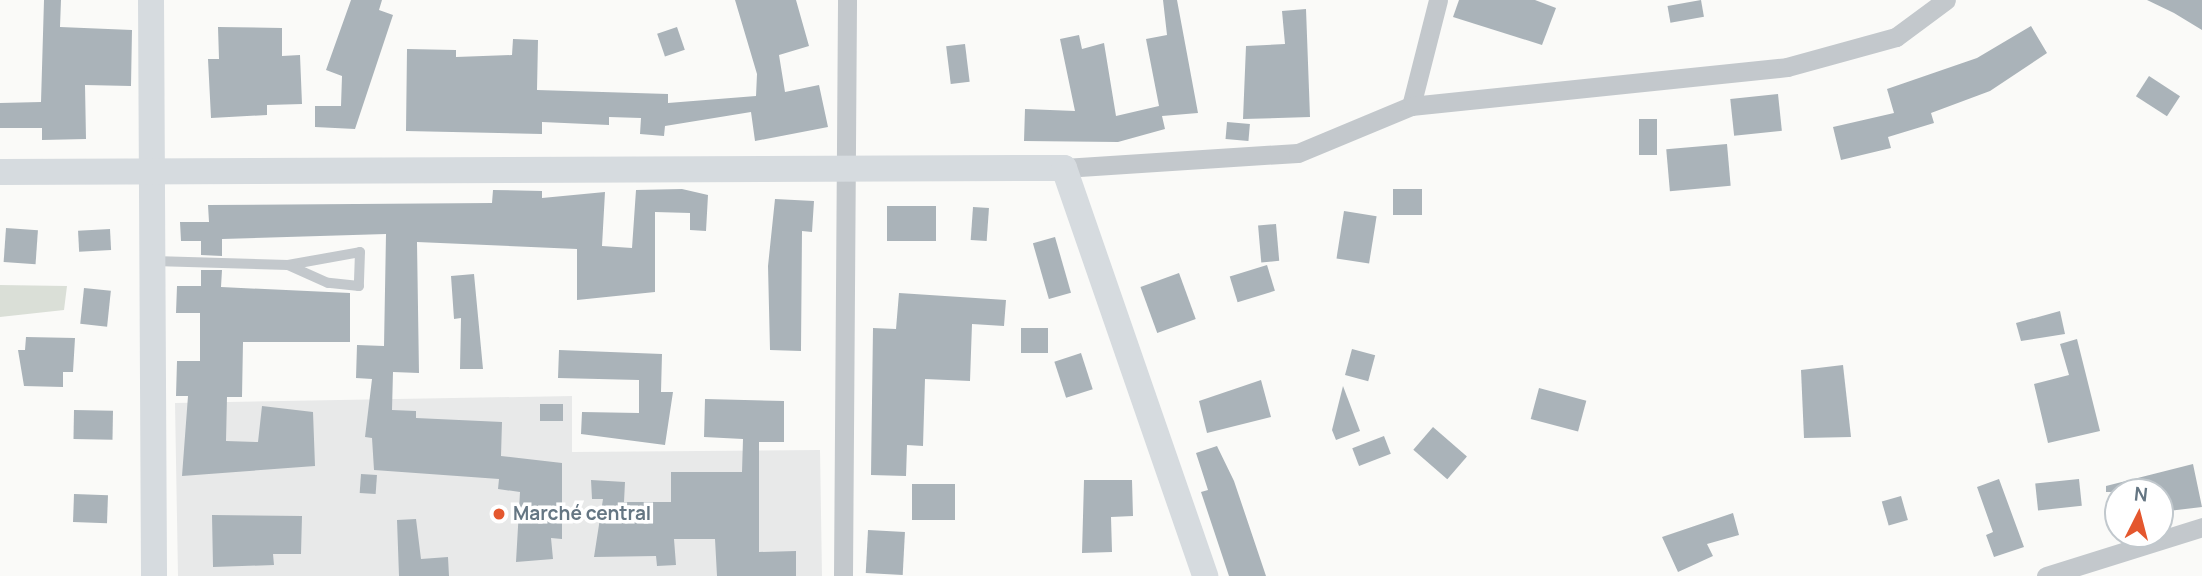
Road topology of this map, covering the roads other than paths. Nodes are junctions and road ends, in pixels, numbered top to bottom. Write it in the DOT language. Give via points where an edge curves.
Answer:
graph roads {
  1 [pos="151,0"];
  2 [pos="847,0"];
  3 [pos="1438,0"];
  4 [pos="1946,0"];
  5 [pos="1412,107"];
  6 [pos="845,168"];
  7 [pos="1064,169"];
  8 [pos="153,171"];
  9 [pos="0,172"];
  10 [pos="154,261"];
  11 [pos="288,265"];
  12 [pos="2202,527"];
  13 [pos="154,576"];
  14 [pos="843,576"];
  15 [pos="1205,576"];
  16 [pos="2046,576"];
  1 -- 8 [label="street"];
  2 -- 6 [label="street"];
  3 -- 5 [label="street"];
  4 -- 5 [label="street" via="1896,37 1787,67"];
  5 -- 7 [label="street" via="1298,153"];
  6 -- 7 [label="street"];
  6 -- 8 [label="street"];
  6 -- 14 [label="street"];
  7 -- 15 [label="street"];
  8 -- 9 [label="street"];
  8 -- 10 [label="street"];
  10 -- 11 [label="lane"];
  10 -- 13 [label="street"];
  11 -- 11 [label="lane" via="360,252 359,286 328,283"];
  12 -- 16 [label="street"];
}
